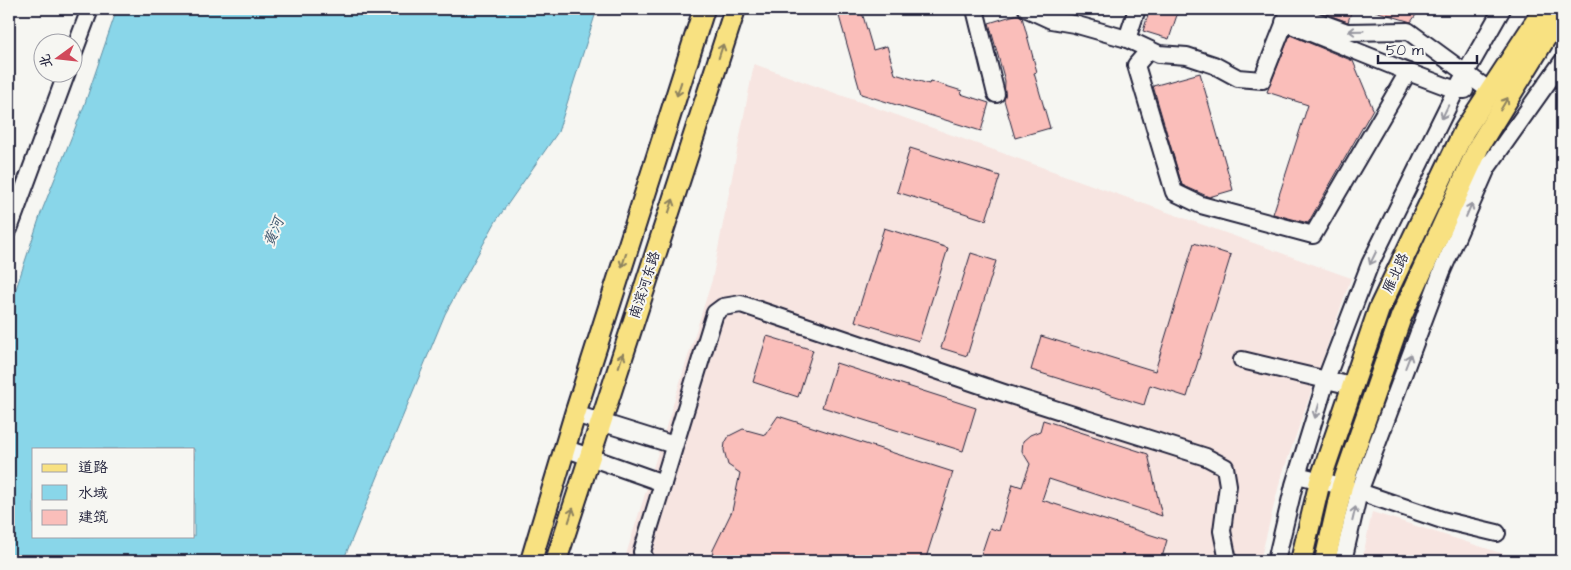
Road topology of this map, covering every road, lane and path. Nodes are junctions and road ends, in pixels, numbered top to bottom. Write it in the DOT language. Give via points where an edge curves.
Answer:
graph roads {
  1 [pos="90,9"];
  2 [pos="704,9"];
  3 [pos="735,9"];
  4 [pos="975,9"];
  5 [pos="1027,9"];
  6 [pos="1137,9"];
  7 [pos="1502,9"];
  8 [pos="1544,9"];
  9 [pos="1562,11"];
  10 [pos="1288,14"];
  11 [pos="81,32"];
  12 [pos="1127,39"];
  13 [pos="1149,50"];
  14 [pos="1562,62"];
  15 [pos="1408,72"];
  16 [pos="1465,74"];
  17 [pos="63,82"];
  18 [pos="1456,90"];
  19 [pos="1490,91"];
  20 [pos="996,94"];
  21 [pos="9,229"];
  22 [pos="1242,360"];
  23 [pos="1326,381"];
  24 [pos="1352,386"];
  25 [pos="575,414"];
  26 [pos="601,422"];
  27 [pos="674,446"];
  28 [pos="564,448"];
  29 [pos="589,457"];
  30 [pos="1297,475"];
  31 [pos="1320,481"];
  32 [pos="663,483"];
  33 [pos="1351,489"];
  34 [pos="1497,533"];
  35 [pos="531,561"];
  36 [pos="556,561"];
  37 [pos="646,561"];
  38 [pos="1228,561"];
  39 [pos="1276,561"];
  40 [pos="1302,561"];
  41 [pos="1325,561"];
  42 [pos="1343,561"];
  1 -- 11 [label="street"];
  2 -- 25 [label="main road, 南滨河东路, one-way"];
  26 -- 3 [label="main road, 南滨河东路, one-way"];
  4 -- 20 [label="street"];
  5 -- 12 [label="street" via="1051,20"];
  6 -- 12 [label="street"];
  7 -- 16 [label="street"];
  8 -- 19 [label="main road, 雁北路"];
  33 -- 9 [label="main road, 雁北路, one-way" via="1401,317 1480,144"];
  10 -- 13 [label="street" via="1262,80 1238,78 1187,56"];
  10 -- 15 [label="street"];
  16 -- 10 [label="street, one-way" via="1408,31 1347,32"];
  12 -- 13 [label="street"];
  13 -- 15 [label="street" via="1136,65 1174,192 1202,205 1313,235"];
  33 -- 14 [label="street, one-way" via="1487,168"];
  15 -- 18 [label="street"];
  16 -- 18 [label="street"];
  16 -- 19 [label="street"];
  17 -- 21 [label="street"];
  18 -- 19 [label="street"];
  18 -- 23 [label="street, one-way" via="1370,264"];
  19 -- 24 [label="main road, 雁北路" via="1464,131 1379,309"];
  22 -- 23 [label="street"];
  23 -- 24 [label="street"];
  23 -- 30 [label="street, one-way"];
  24 -- 31 [label="main road, 雁北路"];
  25 -- 26 [label="street"];
  25 -- 28 [label="main road, 南滨河东路"];
  26 -- 27 [label="street"];
  26 -- 29 [label="main road, 南滨河东路"];
  27 -- 32 [label="street"];
  27 -- 38 [label="street" via="715,313 723,307 741,304 1206,457 1225,467 1228,485 1222,531"];
  28 -- 29 [label="street"];
  28 -- 35 [label="main road, 南滨河东路"];
  29 -- 32 [label="street"];
  36 -- 29 [label="main road, 南滨河东路, one-way"];
  30 -- 31 [label="street"];
  30 -- 39 [label="street"];
  31 -- 33 [label="street"];
  31 -- 40 [label="main road, 雁北路"];
  32 -- 37 [label="street" via="642,552"];
  33 -- 34 [label="street" via="1442,520"];
  33 -- 41 [label="main road, 雁北路"];
  42 -- 33 [label="street, one-way"];
}
